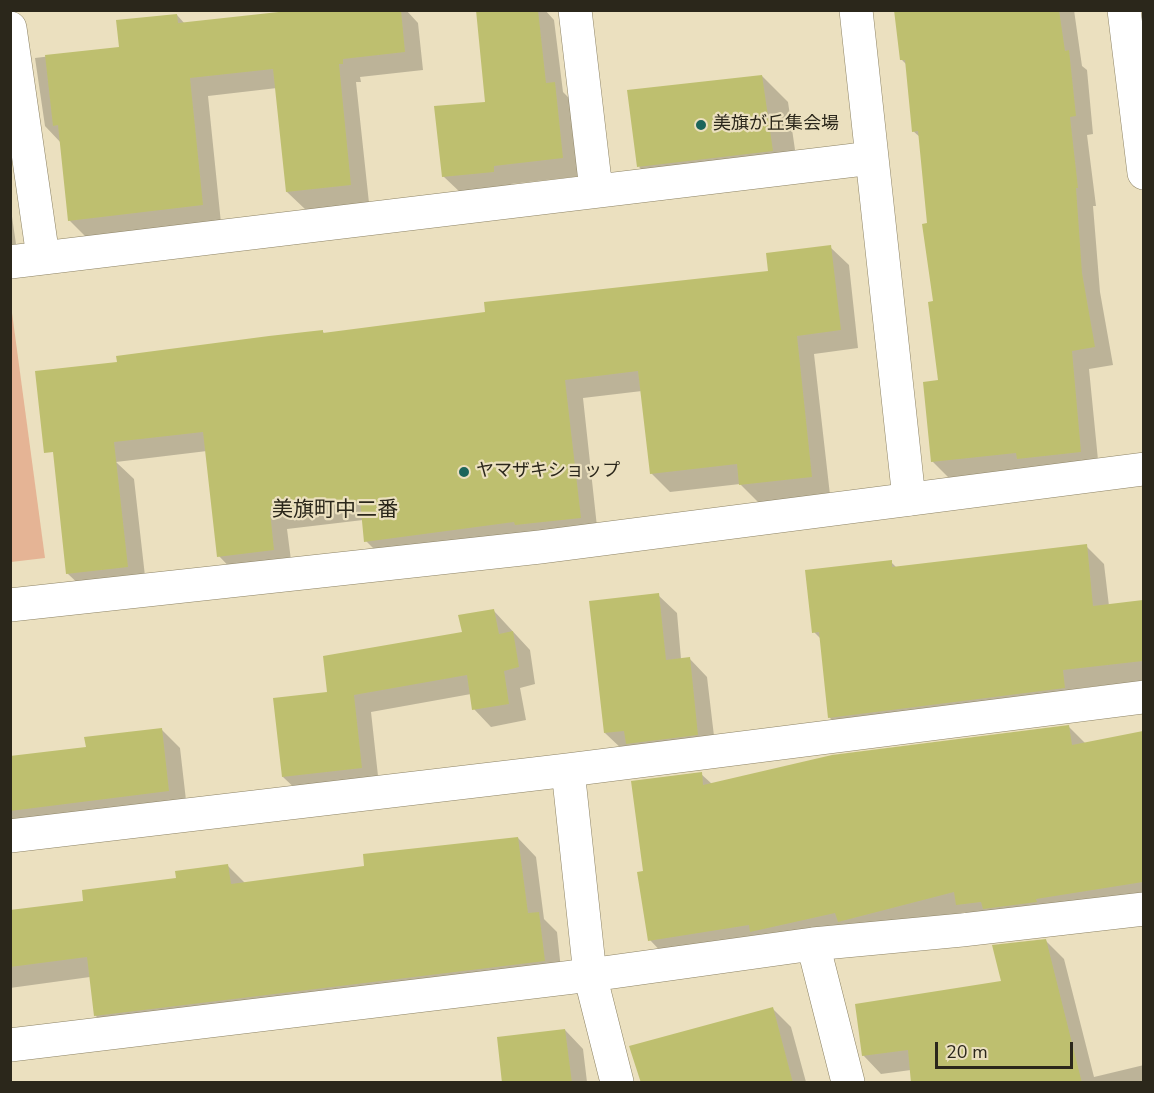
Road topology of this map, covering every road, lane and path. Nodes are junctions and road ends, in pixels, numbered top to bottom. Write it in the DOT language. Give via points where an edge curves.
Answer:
graph roads {
  1 [pos="575,10"];
  2 [pos="856,10"];
  3 [pos="1124,10"];
  4 [pos="10,28"];
  5 [pos="872,158"];
  6 [pos="1143,173"];
  7 [pos="596,190"];
  8 [pos="43,257"];
  9 [pos="10,262"];
  10 [pos="1143,469"];
  11 [pos="909,499"];
  12 [pos="10,605"];
  13 [pos="1143,697"];
  14 [pos="567,770"];
  15 [pos="10,836"];
  16 [pos="1143,909"];
  17 [pos="813,944"];
  18 [pos="590,975"];
  19 [pos="10,1045"];
  20 [pos="617,1083"];
  21 [pos="848,1083"];
  1 -- 7 [label="street"];
  2 -- 5 [label="street"];
  3 -- 6 [label="street"];
  4 -- 8 [label="street"];
  5 -- 7 [label="street"];
  5 -- 11 [label="street"];
  7 -- 8 [label="street"];
  8 -- 9 [label="street"];
  10 -- 11 [label="street"];
  11 -- 12 [label="street" via="540,547"];
  13 -- 14 [label="street"];
  14 -- 15 [label="street"];
  14 -- 18 [label="street"];
  16 -- 17 [label="street"];
  17 -- 18 [label="street"];
  17 -- 21 [label="street"];
  18 -- 19 [label="street"];
  18 -- 20 [label="street"];
}
